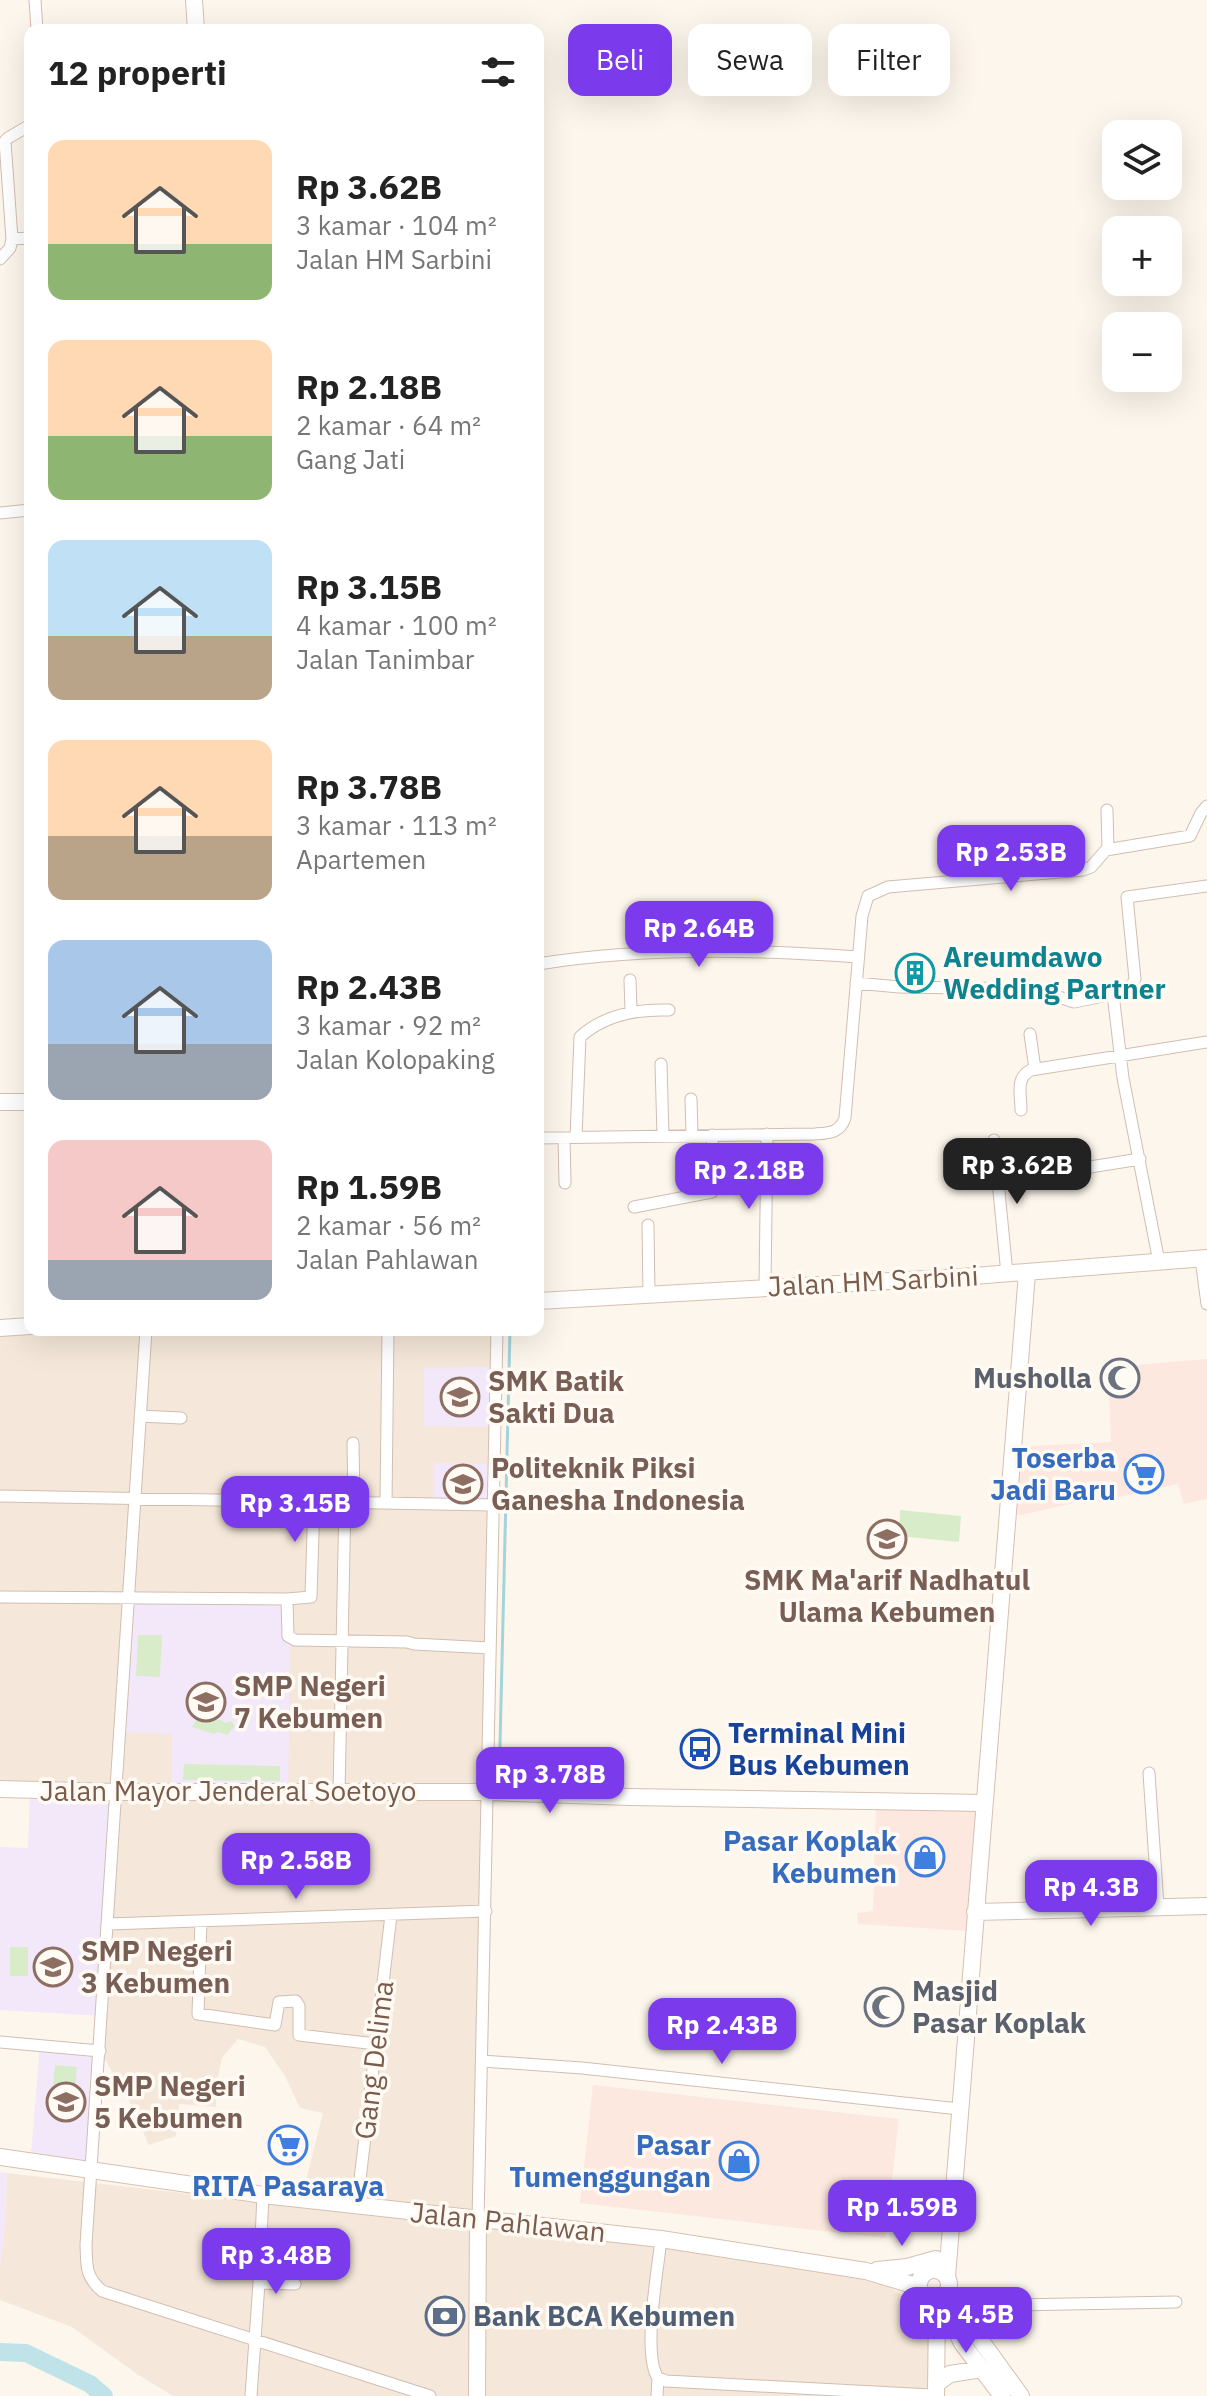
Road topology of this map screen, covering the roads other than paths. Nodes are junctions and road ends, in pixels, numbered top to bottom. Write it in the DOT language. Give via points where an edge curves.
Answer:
graph roads {
  1 [pos="35,0"];
  2 [pos="194,0"];
  3 [pos="37,24"];
  4 [pos="196,24"];
  5 [pos="24,129"];
  6 [pos="24,238"];
  7 [pos="12,239"];
  8 [pos="0,259"];
  9 [pos="24,511"];
  10 [pos="0,513"];
  11 [pos="1207,806"];
  12 [pos="1107,810"];
  13 [pos="1108,849"];
  14 [pos="1207,886"];
  15 [pos="858,957"];
  16 [pos="544,964"];
  17 [pos="630,980"];
  18 [pos="856,983"];
  19 [pos="1113,994"];
  20 [pos="669,1010"];
  21 [pos="631,1011"];
  22 [pos="1030,1034"];
  23 [pos="1207,1042"];
  24 [pos="1119,1056"];
  25 [pos="661,1064"];
  26 [pos="1035,1069"];
  27 [pos="691,1099"];
  28 [pos="0,1102"];
  29 [pos="24,1102"];
  30 [pos="1021,1110"];
  31 [pos="767,1134"];
  32 [pos="663,1135"];
  33 [pos="692,1135"];
  34 [pos="712,1135"];
  35 [pos="544,1138"];
  36 [pos="570,1138"];
  37 [pos="994,1140"];
  38 [pos="1140,1159"];
  39 [pos="997,1182"];
  40 [pos="565,1183"];
  41 [pos="634,1207"];
  42 [pos="648,1225"];
  43 [pos="1204,1258"];
  44 [pos="1159,1262"];
  45 [pos="1027,1273"];
  46 [pos="1007,1274"];
  47 [pos="765,1287"];
  48 [pos="649,1293"];
  49 [pos="544,1301"];
  50 [pos="1207,1304"];
  51 [pos="24,1326"];
  52 [pos="0,1328"];
  53 [pos="146,1336"];
  54 [pos="388,1336"];
  55 [pos="497,1336"];
  56 [pos="140,1416"];
  57 [pos="181,1418"];
  58 [pos="353,1443"];
  59 [pos="0,1496"];
  60 [pos="135,1499"];
  61 [pos="314,1500"];
  62 [pos="349,1502"];
  63 [pos="386,1503"];
  64 [pos="493,1505"];
  65 [pos="129,1596"];
  66 [pos="0,1597"];
  67 [pos="287,1599"];
  68 [pos="342,1641"];
  69 [pos="490,1648"];
  70 [pos="1149,1773"];
  71 [pos="0,1789"];
  72 [pos="116,1792"];
  73 [pos="339,1792"];
  74 [pos="487,1792"];
  75 [pos="984,1803"];
  76 [pos="1158,1906"];
  77 [pos="1207,1906"];
  78 [pos="486,1911"];
  79 [pos="975,1912"];
  80 [pos="391,1915"];
  81 [pos="201,1921"];
  82 [pos="108,1924"];
  83 [pos="0,2042"];
  84 [pos="376,2044"];
  85 [pos="100,2051"];
  86 [pos="482,2061"];
  87 [pos="959,2109"];
  88 [pos="0,2157"];
  89 [pos="92,2172"];
  90 [pos="263,2195"];
  91 [pos="357,2205"];
  92 [pos="478,2220"];
  93 [pos="661,2239"];
  94 [pos="949,2247"];
  95 [pos="866,2271"];
  96 [pos="259,2283"];
  97 [pos="295,2284"];
  98 [pos="919,2287"];
  99 [pos="941,2293"];
  100 [pos="1176,2302"];
  101 [pos="959,2306"];
  102 [pos="254,2341"];
  103 [pos="982,2369"];
  104 [pos="658,2378"];
  105 [pos="794,2391"];
  106 [pos="934,2393"];
  107 [pos="251,2396"];
  108 [pos="430,2396"];
  109 [pos="477,2396"];
  110 [pos="657,2396"];
  111 [pos="1002,2396"];
  112 [pos="1021,2396"];
  1 -- 3 [label="street"];
  2 -- 4 [label="main road"];
  5 -- 7 [label="street" via="5,141"];
  6 -- 7 [label="street"];
  7 -- 8 [label="street"];
  9 -- 10 [label="street"];
  11 -- 13 [label="street" via="1190,836"];
  12 -- 13 [label="street"];
  13 -- 15 [label="street" via="1083,870 888,887 868,896 865,903"];
  14 -- 19 [label="street" via="1127,897 1135,979 1131,987"];
  15 -- 16 [label="street" via="709,950"];
  15 -- 18 [label="street"];
  17 -- 21 [label="street"];
  18 -- 19 [label="street" via="1034,989 1074,1002"];
  18 -- 31 [label="street" via="842,1126 827,1133"];
  19 -- 24 [label="street"];
  20 -- 21 [label="street"];
  21 -- 36 [label="street" via="580,1037"];
  22 -- 26 [label="street"];
  23 -- 24 [label="street"];
  24 -- 26 [label="street"];
  24 -- 38 [label="street"];
  25 -- 32 [label="street"];
  26 -- 30 [label="street" via="1020,1078"];
  27 -- 33 [label="street"];
  28 -- 29 [label="main road"];
  31 -- 34 [label="street"];
  31 -- 47 [label="street"];
  32 -- 33 [label="street"];
  32 -- 36 [label="street"];
  33 -- 34 [label="street"];
  34 -- 41 [label="street" via="712,1192"];
  35 -- 36 [label="street"];
  36 -- 40 [label="street"];
  37 -- 39 [label="street"];
  38 -- 39 [label="street"];
  38 -- 44 [label="street"];
  39 -- 46 [label="street"];
  42 -- 48 [label="street"];
  43 -- 44 [label="main road, Jalan HM Sarbini"];
  43 -- 50 [label="street"];
  44 -- 45 [label="main road, Jalan HM Sarbini"];
  45 -- 46 [label="main road, Jalan HM Sarbini"];
  45 -- 75 [label="main road"];
  46 -- 47 [label="main road, Jalan HM Sarbini"];
  47 -- 48 [label="main road, Jalan HM Sarbini"];
  48 -- 49 [label="main road, Jalan HM Sarbini"];
  51 -- 52 [label="main road"];
  53 -- 56 [label="street"];
  54 -- 63 [label="street"];
  55 -- 64 [label="street"];
  56 -- 57 [label="street"];
  56 -- 60 [label="street"];
  58 -- 62 [label="street"];
  59 -- 60 [label="street"];
  60 -- 61 [label="street"];
  60 -- 65 [label="street"];
  61 -- 62 [label="street"];
  61 -- 67 [label="street" via="311,1598"];
  62 -- 63 [label="street"];
  62 -- 68 [label="street"];
  63 -- 64 [label="street"];
  64 -- 69 [label="street"];
  65 -- 66 [label="street"];
  65 -- 67 [label="street"];
  65 -- 72 [label="street"];
  67 -- 68 [label="street" via="289,1639"];
  68 -- 69 [label="street"];
  68 -- 73 [label="street"];
  69 -- 74 [label="street"];
  70 -- 76 [label="street"];
  71 -- 72 [label="main road, Jalan Mayor Jenderal Soetoyo"];
  72 -- 73 [label="main road, Jalan Mayor Jenderal Soetoyo"];
  72 -- 82 [label="street"];
  73 -- 74 [label="main road, Jalan Mayor Jenderal Soetoyo"];
  74 -- 75 [label="main road, Jalan Mayor Jenderal Soetoyo"];
  74 -- 78 [label="street"];
  75 -- 79 [label="main road"];
  76 -- 77 [label="main road"];
  76 -- 79 [label="main road"];
  78 -- 80 [label="street"];
  78 -- 86 [label="street"];
  79 -- 87 [label="main road"];
  80 -- 81 [label="street"];
  80 -- 84 [label="street, Gang Delima"];
  81 -- 82 [label="street"];
  81 -- 84 [label="street" via="198,2014 275,2025 279,2002 296,2001 299,2035"];
  82 -- 85 [label="street"];
  83 -- 85 [label="street"];
  84 -- 91 [label="street, Gang Delima"];
  85 -- 89 [label="street"];
  86 -- 87 [label="street"];
  86 -- 92 [label="street"];
  87 -- 94 [label="main road"];
  88 -- 89 [label="main road, Jalan Pahlawan"];
  89 -- 90 [label="main road, Jalan Pahlawan"];
  89 -- 102 [label="street" via="86,2245 92,2282 102,2291"];
  90 -- 91 [label="main road, Jalan Pahlawan"];
  90 -- 96 [label="street"];
  91 -- 92 [label="main road, Jalan Pahlawan"];
  92 -- 93 [label="main road, Jalan Pahlawan"];
  92 -- 109 [label="main road"];
  93 -- 95 [label="main road, Jalan Pahlawan"];
  93 -- 104 [label="street" via="651,2329 652,2365"];
  94 -- 95 [label="main road" via="920,2265"];
  94 -- 99 [label="main road"];
  95 -- 98 [label="main road, Jalan Pahlawan"];
  96 -- 97 [label="street"];
  96 -- 102 [label="street"];
  98 -- 99 [label="main road" via="923,2295"];
  98 -- 99 [label="main road" via="927,2272 940,2271"];
  99 -- 101 [label="main road"];
  99 -- 103 [label="main road" via="962,2343"];
  99 -- 106 [label="main road"];
  100 -- 101 [label="street"];
  101 -- 112 [label="main road"];
  102 -- 107 [label="street"];
  102 -- 108 [label="street"];
  103 -- 106 [label="main road" via="950,2374"];
  103 -- 111 [label="main road"];
  104 -- 105 [label="street"];
  104 -- 110 [label="street"];
  105 -- 106 [label="street"];
}
